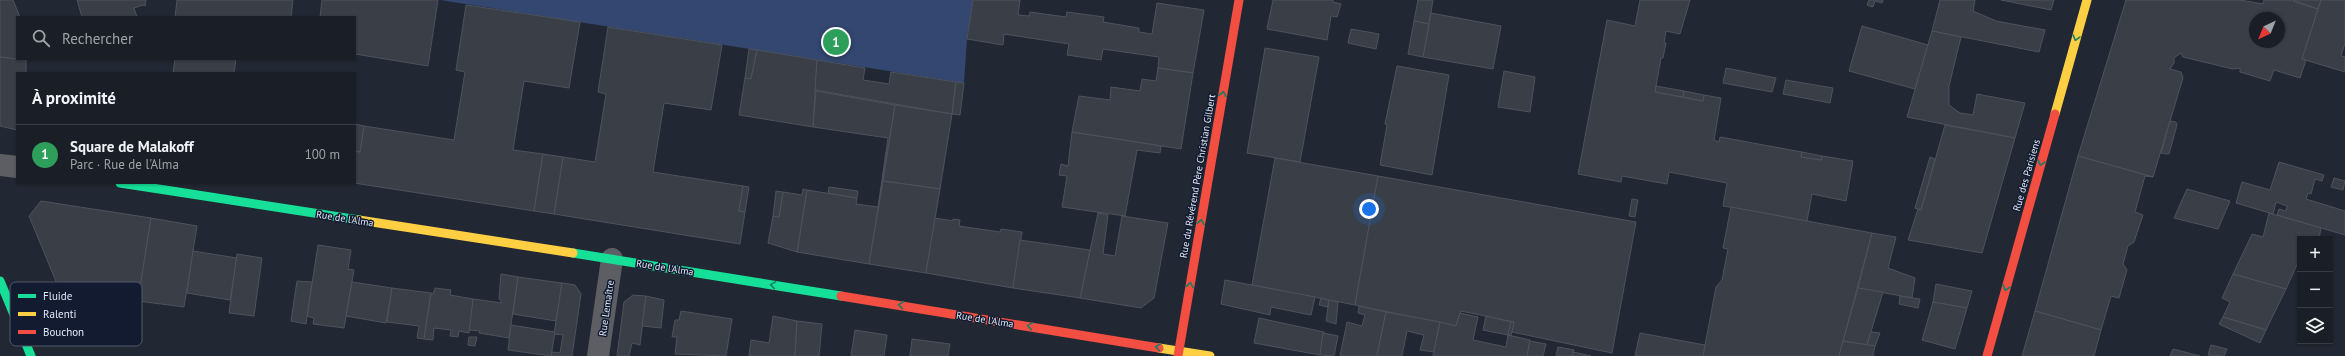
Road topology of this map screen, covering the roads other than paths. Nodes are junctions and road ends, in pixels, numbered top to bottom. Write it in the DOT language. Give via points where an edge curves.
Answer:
graph roads {
  1 [pos="1239,0"];
  2 [pos="2087,0"];
  3 [pos="0,165"];
  4 [pos="16,167"];
  5 [pos="126,184"];
  6 [pos="612,259"];
  7 [pos="0,281"];
  8 [pos="10,305"];
  9 [pos="27,346"];
  10 [pos="1179,353"];
  11 [pos="31,356"];
  12 [pos="598,356"];
  13 [pos="1210,356"];
  14 [pos="1987,356"];
  10 -- 1 [label="street, Rue du Révérend Père Christian Gilbert, one-way"];
  2 -- 14 [label="street, Rue des Parisiens, one-way"];
  3 -- 4 [label="street"];
  5 -- 6 [label="street, Rue de l'Alma"];
  10 -- 6 [label="street, Rue de l'Alma, one-way"];
  6 -- 12 [label="street, Rue Lemaître"];
  7 -- 8 [label="street"];
  9 -- 11 [label="street"];
  10 -- 13 [label="street, Rue de l'Alma"];
}
